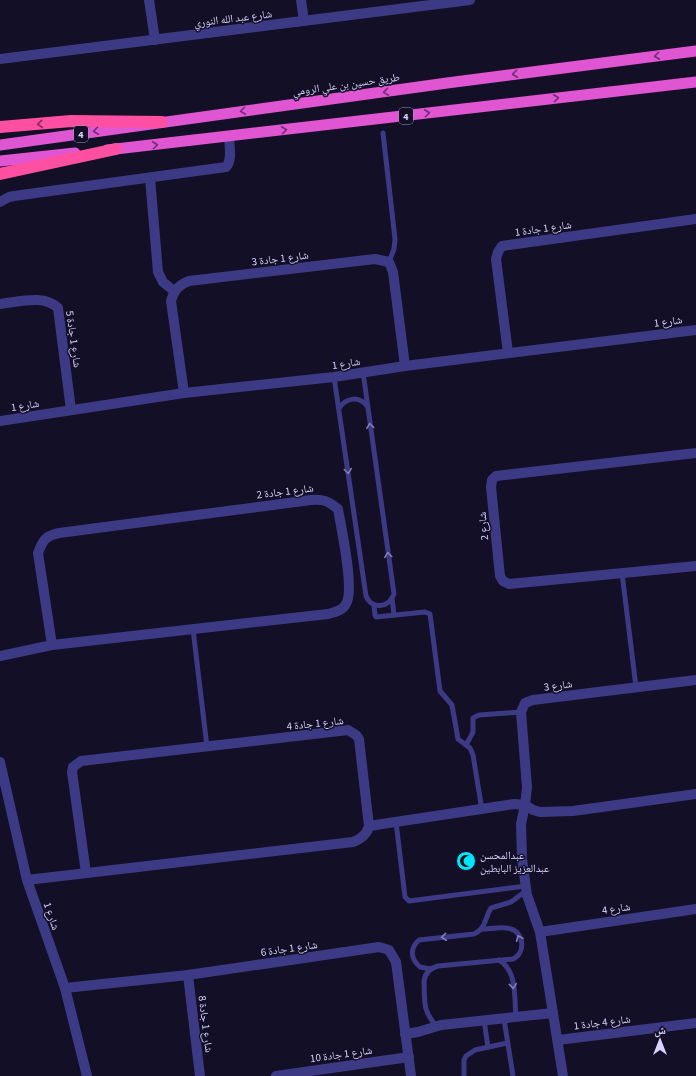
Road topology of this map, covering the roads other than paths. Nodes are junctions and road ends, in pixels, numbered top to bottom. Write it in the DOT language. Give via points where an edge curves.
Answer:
graph roads {
  1 [pos="149,0"];
  2 [pos="301,0"];
  3 [pos="470,0"];
  4 [pos="304,21"];
  5 [pos="155,40"];
  6 [pos="696,51"];
  7 [pos="0,60"];
  8 [pos="696,82"];
  9 [pos="162,122"];
  10 [pos="0,127"];
  11 [pos="383,133"];
  12 [pos="229,136"];
  13 [pos="0,145"];
  14 [pos="116,149"];
  15 [pos="0,161"];
  16 [pos="0,174"];
  17 [pos="150,178"];
  18 [pos="0,202"];
  19 [pos="696,219"];
  20 [pos="388,262"];
  21 [pos="174,291"];
  22 [pos="0,304"];
  23 [pos="696,330"];
  24 [pos="508,353"];
  25 [pos="404,366"];
  26 [pos="363,372"];
  27 [pos="334,377"];
  28 [pos="184,393"];
  29 [pos="368,407"];
  30 [pos="339,408"];
  31 [pos="71,410"];
  32 [pos="0,421"];
  33 [pos="696,453"];
  34 [pos="696,566"];
  35 [pos="622,573"];
  36 [pos="392,598"];
  37 [pos="374,605"];
  38 [pos="394,615"];
  39 [pos="193,629"];
  40 [pos="52,645"];
  41 [pos="0,656"];
  42 [pos="696,680"];
  43 [pos="636,687"];
  44 [pos="521,712"];
  45 [pos="466,745"];
  46 [pos="207,747"];
  47 [pos="0,762"];
  48 [pos="696,794"];
  49 [pos="526,805"];
  50 [pos="482,810"];
  51 [pos="396,822"];
  52 [pos="369,826"];
  53 [pos="86,873"];
  54 [pos="28,880"];
  55 [pos="526,888"];
  56 [pos="696,909"];
  57 [pos="482,929"];
  58 [pos="540,932"];
  59 [pos="499,960"];
  60 [pos="432,969"];
  61 [pos="188,975"];
  62 [pos="65,988"];
  63 [pos="553,1013"];
  64 [pos="516,1017"];
  65 [pos="504,1019"];
  66 [pos="484,1020"];
  67 [pos="696,1023"];
  68 [pos="436,1026"];
  69 [pos="405,1034"];
  70 [pos="558,1040"];
  71 [pos="507,1043"];
  72 [pos="488,1047"];
  73 [pos="408,1057"];
  74 [pos="87,1076"];
  75 [pos="200,1076"];
  76 [pos="276,1076"];
  77 [pos="411,1076"];
  78 [pos="464,1076"];
  79 [pos="513,1076"];
  80 [pos="563,1076"];
  1 -- 5 [label="street"];
  2 -- 4 [label="street"];
  3 -- 4 [label="street, شارع عبد الله النوري"];
  4 -- 5 [label="street, شارع عبد الله النوري"];
  5 -- 7 [label="street, شارع عبد الله النوري"];
  6 -- 9 [label="highway, طريق حسين بن علي الرومي / 4, one-way"];
  12 -- 8 [label="highway, 4, one-way"];
  9 -- 10 [label="highway, one-way" via="71,121"];
  9 -- 13 [label="highway, طريق حسين بن علي الرومي / 4, one-way"];
  11 -- 20 [label="lane" via="395,239"];
  14 -- 12 [label="highway, 4, one-way"];
  12 -- 17 [label="street" via="230,159 226,167"];
  14 -- 15 [label="highway, 4"];
  14 -- 16 [label="highway"];
  17 -- 18 [label="street" via="14,196"];
  17 -- 21 [label="street" via="158,272 163,282"];
  19 -- 24 [label="street, شارع 1 جادة 1" via="502,246 496,260"];
  20 -- 21 [label="street, شارع 1 جادة 3" via="375,260 189,281"];
  20 -- 25 [label="street" via="393,272"];
  21 -- 28 [label="street" via="171,306"];
  22 -- 31 [label="street, شارع 1 جادة 5" via="42,299 52,302 58,308"];
  23 -- 24 [label="street, شارع 1"];
  24 -- 25 [label="street, شارع 1"];
  25 -- 26 [label="street, شارع 1"];
  26 -- 27 [label="street, شارع 1"];
  26 -- 29 [label="lane"];
  27 -- 28 [label="street, شارع 1"];
  27 -- 30 [label="lane"];
  28 -- 31 [label="street, شارع 1"];
  29 -- 30 [label="lane" via="361,400 351,399 346,400"];
  36 -- 29 [label="lane, one-way" via="394,594"];
  30 -- 37 [label="lane, one-way" via="366,596"];
  31 -- 32 [label="street, شارع 1"];
  33 -- 35 [label="street, شارع 2" via="496,476 492,480 500,576 503,581 509,584"];
  34 -- 35 [label="street, شارع 2"];
  35 -- 43 [label="lane"];
  36 -- 37 [label="lane" via="387,604"];
  36 -- 38 [label="lane"];
  37 -- 38 [label="lane" via="376,616"];
  38 -- 45 [label="lane" via="425,612 430,614 440,691 451,703 456,736"];
  39 -- 40 [label="street, شارع 1 جادة 2"];
  39 -- 40 [label="street, شارع 1 جادة 2" via="339,611 349,596 347,562 338,509 322,499 311,500 48,536 38,553"];
  39 -- 46 [label="lane"];
  40 -- 41 [label="street, شارع 1 جادة 2"];
  42 -- 43 [label="street, شارع 3"];
  43 -- 44 [label="street, شارع 3" via="533,700 525,703"];
  44 -- 45 [label="lane" via="479,715 473,718 473,732"];
  44 -- 49 [label="street"];
  45 -- 50 [label="lane" via="473,755"];
  46 -- 52 [label="street, شارع 1 جادة 4" via="348,730 359,739"];
  46 -- 53 [label="street, شارع 1 جادة 4" via="76,763 72,776"];
  47 -- 54 [label="street, شارع 1"];
  48 -- 49 [label="street" via="573,811 540,812"];
  49 -- 50 [label="street" via="514,804"];
  49 -- 55 [label="street" via="521,824"];
  50 -- 51 [label="street"];
  51 -- 52 [label="street"];
  51 -- 55 [label="lane" via="405,897 408,901"];
  52 -- 53 [label="street" via="360,840 353,842"];
  53 -- 54 [label="street"];
  54 -- 62 [label="street, شارع 1"];
  55 -- 57 [label="lane" via="511,902 491,908"];
  55 -- 58 [label="street"];
  56 -- 58 [label="street, شارع 4"];
  59 -- 57 [label="lane, one-way" via="513,959 519,955 522,942 518,934 508,928"];
  57 -- 60 [label="lane, one-way" via="474,934 419,940 414,946 413,959 420,967"];
  58 -- 63 [label="street"];
  59 -- 60 [label="lane" via="438,966"];
  59 -- 64 [label="lane, one-way" via="506,965 512,976"];
  60 -- 68 [label="lane" via="424,977 425,1009"];
  61 -- 62 [label="street, شارع 1 جادة 6"];
  61 -- 69 [label="street, شارع 1 جادة 6" via="379,947 389,950 396,962"];
  61 -- 75 [label="street, شارع 1 جادة 8"];
  62 -- 74 [label="street, شارع 1"];
  63 -- 64 [label="street"];
  63 -- 70 [label="street"];
  64 -- 65 [label="street"];
  65 -- 66 [label="street"];
  65 -- 71 [label="lane"];
  66 -- 68 [label="street"];
  66 -- 72 [label="lane"];
  67 -- 70 [label="street, شارع 4 جادة 1"];
  68 -- 69 [label="street"];
  69 -- 73 [label="street, شارع 1 جادة 6"];
  70 -- 80 [label="street"];
  71 -- 72 [label="lane"];
  71 -- 79 [label="lane"];
  72 -- 78 [label="lane" via="475,1050 466,1056 463,1064"];
  73 -- 76 [label="street, شارع 1 جادة 10"];
  73 -- 77 [label="street, شارع 1 جادة 6"];
}
